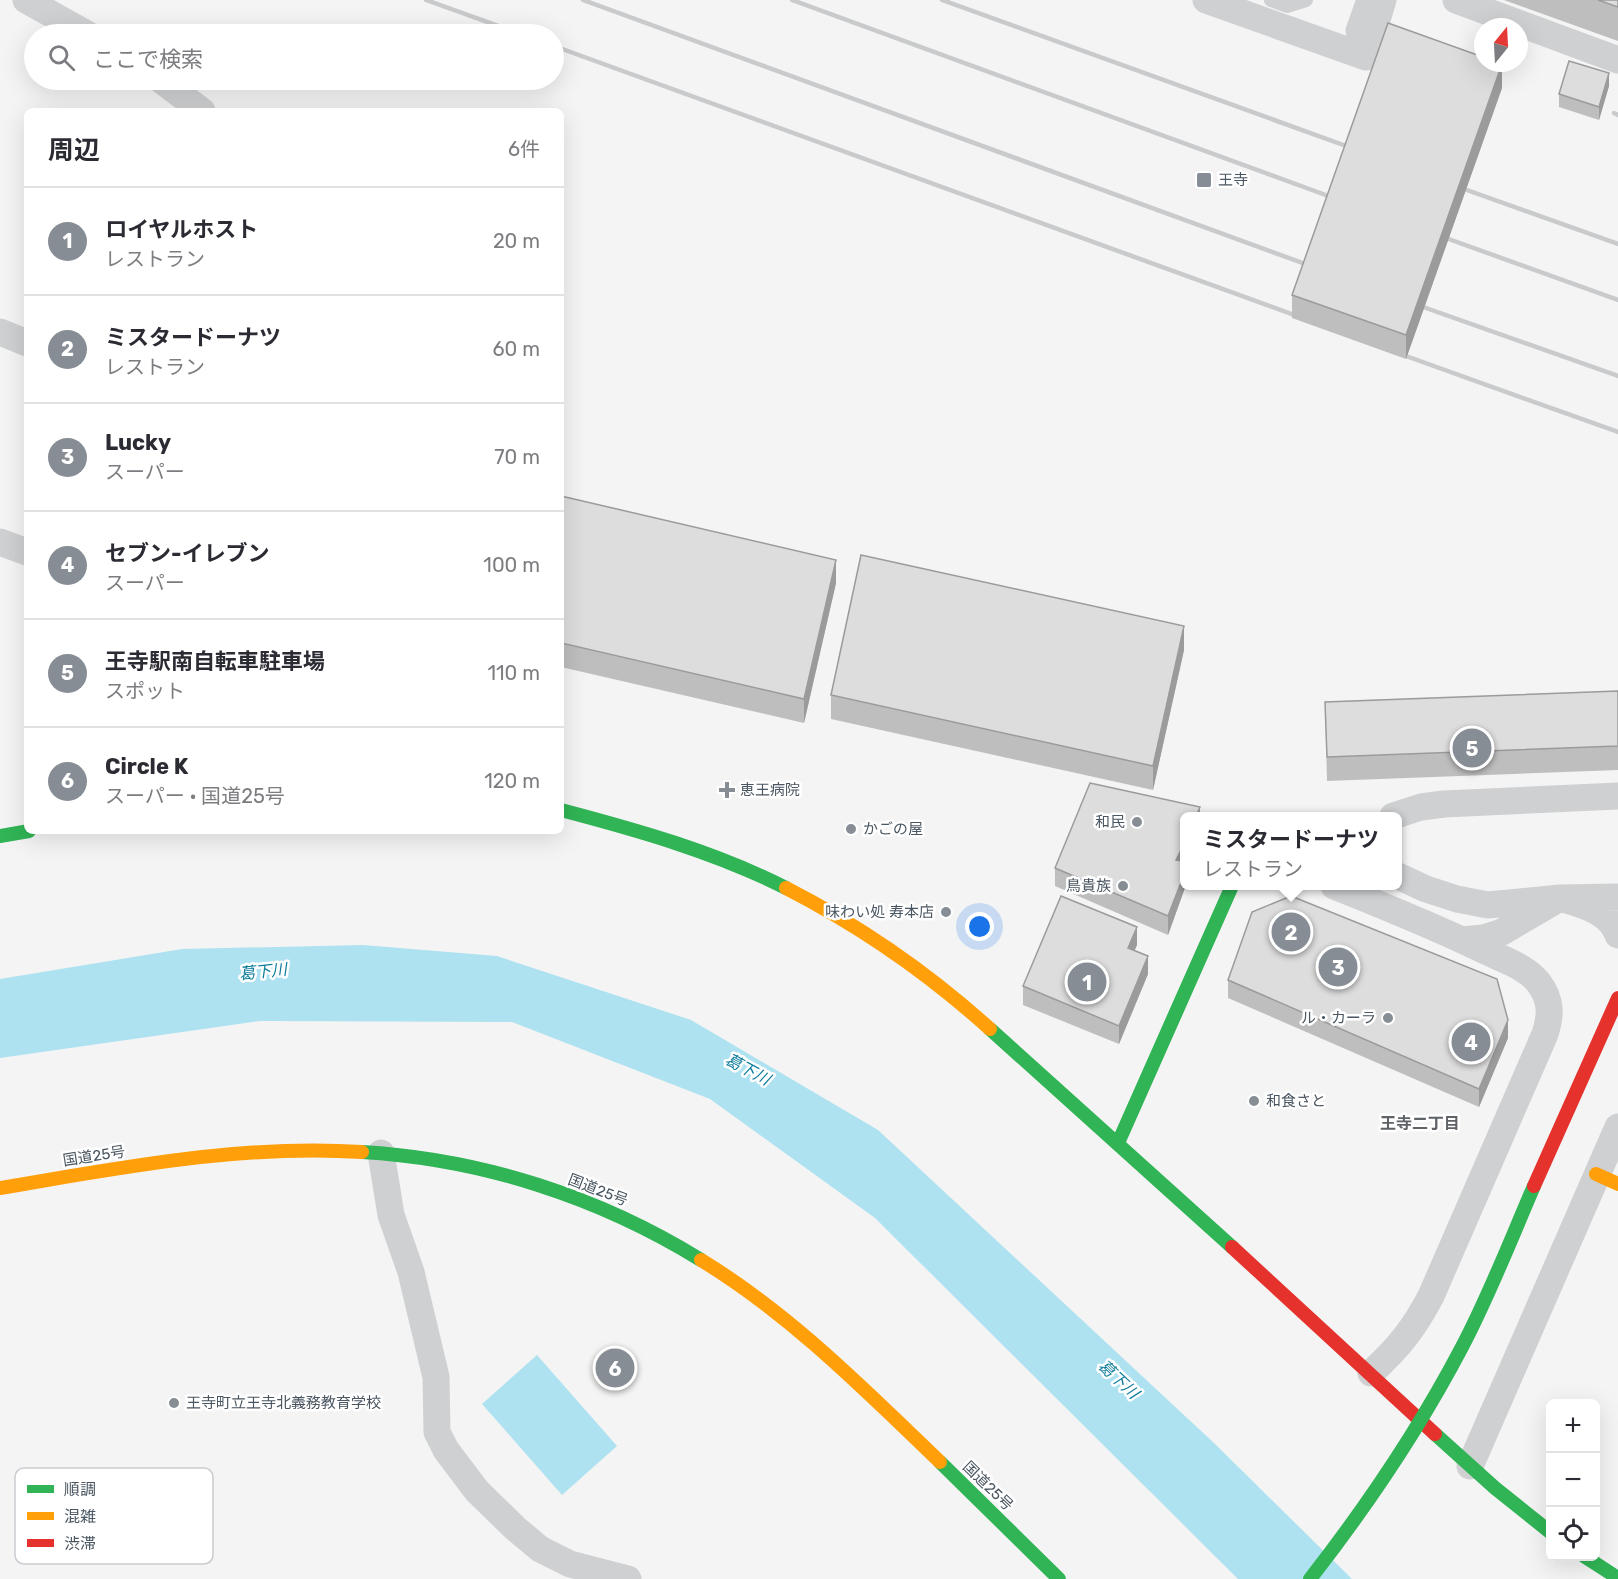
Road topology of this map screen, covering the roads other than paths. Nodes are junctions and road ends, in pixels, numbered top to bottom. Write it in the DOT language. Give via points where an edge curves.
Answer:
graph roads {
  1 [pos="26,0"];
  2 [pos="1206,0"];
  3 [pos="1271,0"];
  4 [pos="1306,0"];
  5 [pos="1370,0"];
  6 [pos="1383,0"];
  7 [pos="1456,0"];
  8 [pos="69,24"];
  9 [pos="1437,58"];
  10 [pos="1618,60"];
  11 [pos="174,90"];
  12 [pos="198,108"];
  13 [pos="0,332"];
  14 [pos="24,342"];
  15 [pos="0,542"];
  16 [pos="24,551"];
  17 [pos="1618,796"];
  18 [pos="564,811"];
  19 [pos="1402,813"];
  20 [pos="24,832"];
  21 [pos="0,836"];
  22 [pos="1402,878"];
  23 [pos="1230,890"];
  24 [pos="1358,892"];
  25 [pos="1618,897"];
  26 [pos="1560,898"];
  27 [pos="1618,935"];
  28 [pos="1462,940"];
  29 [pos="1618,998"];
  30 [pos="1618,1127"];
  31 [pos="1118,1143"];
  32 [pos="381,1154"];
  33 [pos="1607,1179"];
  34 [pos="0,1188"];
  35 [pos="1371,1373"];
  36 [pos="1470,1466"];
  37 [pos="1546,1528"];
  38 [pos="1590,1561"];
  39 [pos="1618,1578"];
  40 [pos="628,1579"];
  41 [pos="1059,1579"];
  42 [pos="1310,1579"];
  1 -- 8 [label="street"];
  2 -- 6 [label="street" via="1366,57"];
  3 -- 4 [label="lane" via="1287,6"];
  5 -- 9 [label="street, bridge" via="1359,31"];
  7 -- 10 [label="street"];
  11 -- 12 [label="street"];
  13 -- 14 [label="street"];
  15 -- 16 [label="street"];
  17 -- 19 [label="street" via="1444,804"];
  18 -- 31 [label="main road" via="734,864 846,921 905,959 959,1001"];
  20 -- 21 [label="main road"];
  22 -- 26 [label="street" via="1457,899 1488,905"];
  23 -- 31 [label="main road"];
  24 -- 28 [label="street"];
  25 -- 26 [label="street"];
  26 -- 27 [label="street" via="1594,909 1614,924"];
  26 -- 28 [label="street" via="1502,932"];
  28 -- 35 [label="street" via="1524,969 1547,997 1551,1016 1431,1296 1416,1325"];
  29 -- 42 [label="main road, bridge" via="1463,1346 1369,1502"];
  30 -- 33 [label="street"];
  31 -- 35 [label="main road"];
  32 -- 34 [label="main road, 国道25号" via="329,1150 232,1154"];
  32 -- 40 [label="street" via="391,1215 411,1272 436,1377 437,1432 446,1450 477,1491 540,1549 570,1564"];
  32 -- 41 [label="main road, 国道25号" via="445,1162 539,1186 627,1218 711,1266 835,1362"];
  33 -- 36 [label="street"];
  35 -- 36 [label="main road"];
  36 -- 37 [label="main road"];
  38 -- 39 [label="main road"];
}
